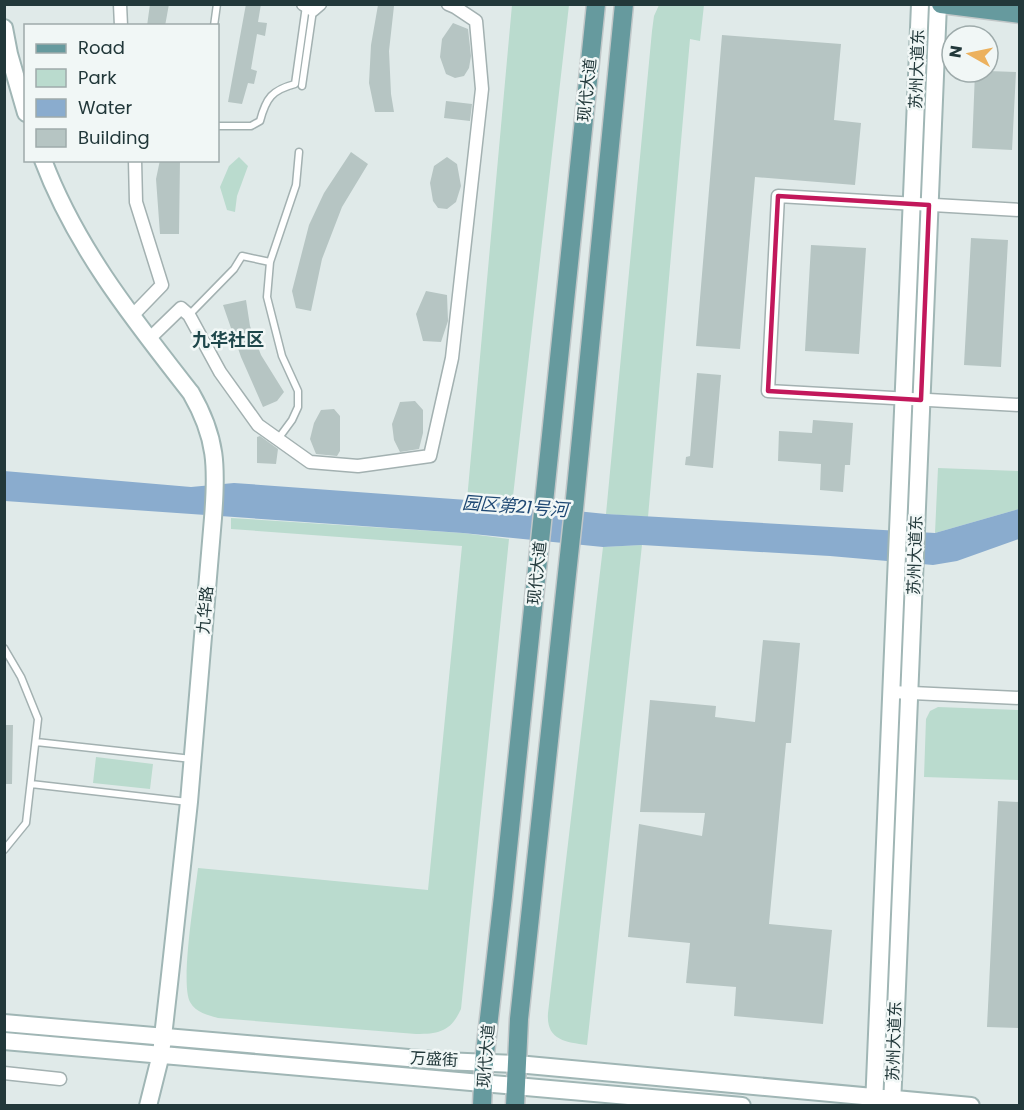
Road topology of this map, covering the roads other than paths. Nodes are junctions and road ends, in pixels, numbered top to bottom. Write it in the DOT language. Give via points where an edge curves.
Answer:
graph roads {
  1 [pos="120,4"];
  2 [pos="217,4"];
  3 [pos="448,4"];
  4 [pos="596,4"];
  5 [pos="624,4"];
  6 [pos="920,4"];
  7 [pos="940,4"];
  8 [pos="311,6"];
  9 [pos="1020,14"];
  10 [pos="121,24"];
  11 [pos="214,24"];
  12 [pos="4,28"];
  13 [pos="302,86"];
  14 [pos="24,105"];
  15 [pos="219,126"];
  16 [pos="299,152"];
  17 [pos="44,162"];
  18 [pos="135,162"];
  19 [pos="921,205"];
  20 [pos="1020,210"];
  21 [pos="270,262"];
  22 [pos="189,315"];
  23 [pos="132,316"];
  24 [pos="149,339"];
  25 [pos="912,400"];
  26 [pos="1020,405"];
  27 [pos="278,439"];
  28 [pos="4,648"];
  29 [pos="900,692"];
  30 [pos="1020,698"];
  31 [pos="36,742"];
  32 [pos="193,759"];
  33 [pos="31,784"];
  34 [pos="189,802"];
  35 [pos="4,850"];
  36 [pos="4,1023"];
  37 [pos="163,1036"];
  38 [pos="4,1041"];
  39 [pos="161,1054"];
  40 [pos="484,1062"];
  41 [pos="517,1064"];
  42 [pos="4,1073"];
  43 [pos="60,1079"];
  44 [pos="482,1083"];
  45 [pos="517,1086"];
  46 [pos="883,1102"];
  47 [pos="148,1106"];
  48 [pos="482,1106"];
  49 [pos="515,1106"];
  50 [pos="742,1106"];
  51 [pos="971,1106"];
  1 -- 10 [label="street"];
  2 -- 11 [label="lane"];
  3 -- 27 [label="street" via="476,21 482,89 452,358 429,456 357,466 310,462"];
  4 -- 40 [label="main road, 现代大道"];
  5 -- 41 [label="main road, 现代大道"];
  6 -- 19 [label="main road, 苏州大道东"];
  7 -- 9 [label="main road"];
  7 -- 19 [label="main road, 苏州大道东"];
  8 -- 13 [label="lane"];
  8 -- 15 [label="lane" via="295,84 282,88 265,102 260,121 251,126"];
  12 -- 14 [label="main road"];
  16 -- 21 [label="lane" via="296,185"];
  17 -- 23 [label="main road, 九华路" via="68,216 103,277"];
  18 -- 23 [label="street" via="136,202 162,285"];
  19 -- 20 [label="street"];
  19 -- 25 [label="main road, 苏州大道东"];
  19 -- 25 [label="street" via="778,196 768,391"];
  21 -- 22 [label="lane" via="242,256"];
  21 -- 27 [label="lane" via="267,297 282,356 298,391 298,407"];
  22 -- 24 [label="street" via="181,308"];
  22 -- 27 [label="street" via="220,372 258,425"];
  23 -- 24 [label="main road, 九华路"];
  24 -- 32 [label="main road, 九华路" via="191,393 213,443 216,483"];
  25 -- 26 [label="street"];
  25 -- 29 [label="main road, 苏州大道东" via="898,525"];
  25 -- 29 [label="main road, 苏州大道东" via="915,568"];
  28 -- 31 [label="lane" via="38,719"];
  29 -- 30 [label="street"];
  29 -- 46 [label="main road, 苏州大道东"];
  31 -- 32 [label="lane"];
  31 -- 33 [label="lane"];
  32 -- 34 [label="main road, 九华路"];
  33 -- 34 [label="lane"];
  33 -- 35 [label="lane" via="26,823"];
  34 -- 37 [label="main road, 九华路"];
  36 -- 37 [label="main road, 万盛街"];
  37 -- 39 [label="main road, 九华路"];
  37 -- 40 [label="main road, 万盛街"];
  38 -- 39 [label="main road, 万盛街"];
  39 -- 44 [label="main road, 万盛街"];
  39 -- 47 [label="main road, 九华路"];
  40 -- 41 [label="main road, 万盛街"];
  40 -- 44 [label="main road, 现代大道"];
  41 -- 45 [label="main road, 现代大道"];
  41 -- 46 [label="main road, 万盛街"];
  42 -- 43 [label="street"];
  44 -- 45 [label="main road, 万盛街"];
  44 -- 48 [label="main road, 现代大道"];
  45 -- 49 [label="main road, 现代大道"];
  45 -- 50 [label="main road, 万盛街"];
  46 -- 51 [label="main road, 万盛街"];
}
